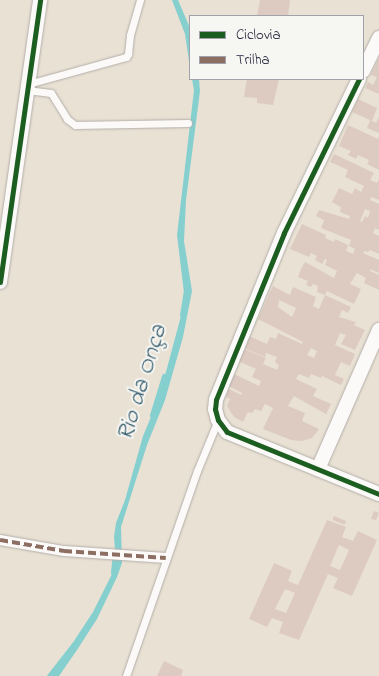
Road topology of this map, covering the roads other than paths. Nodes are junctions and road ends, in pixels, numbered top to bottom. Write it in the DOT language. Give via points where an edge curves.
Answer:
graph roads {
  1 [pos="40,0"];
  2 [pos="140,0"];
  3 [pos="379,38"];
  4 [pos="364,69"];
  5 [pos="359,80"];
  6 [pos="27,87"];
  7 [pos="188,123"];
  8 [pos="0,282"];
  9 [pos="379,330"];
  10 [pos="220,424"];
  11 [pos="318,469"];
  12 [pos="379,494"];
  13 [pos="0,540"];
  14 [pos="166,558"];
  15 [pos="126,676"];
  1 -- 6 [label="street"];
  2 -- 6 [label="lane" via="126,57"];
  3 -- 4 [label="street"];
  5 -- 10 [label="street" via="284,233 216,400 215,410"];
  6 -- 7 [label="lane" via="51,93 67,120 75,125"];
  6 -- 8 [label="street"];
  9 -- 11 [label="street"];
  10 -- 11 [label="street" via="234,436"];
  10 -- 14 [label="lane" via="197,471"];
  11 -- 12 [label="street"];
  13 -- 14 [label="street" via="64,551"];
  14 -- 15 [label="lane"];
}
